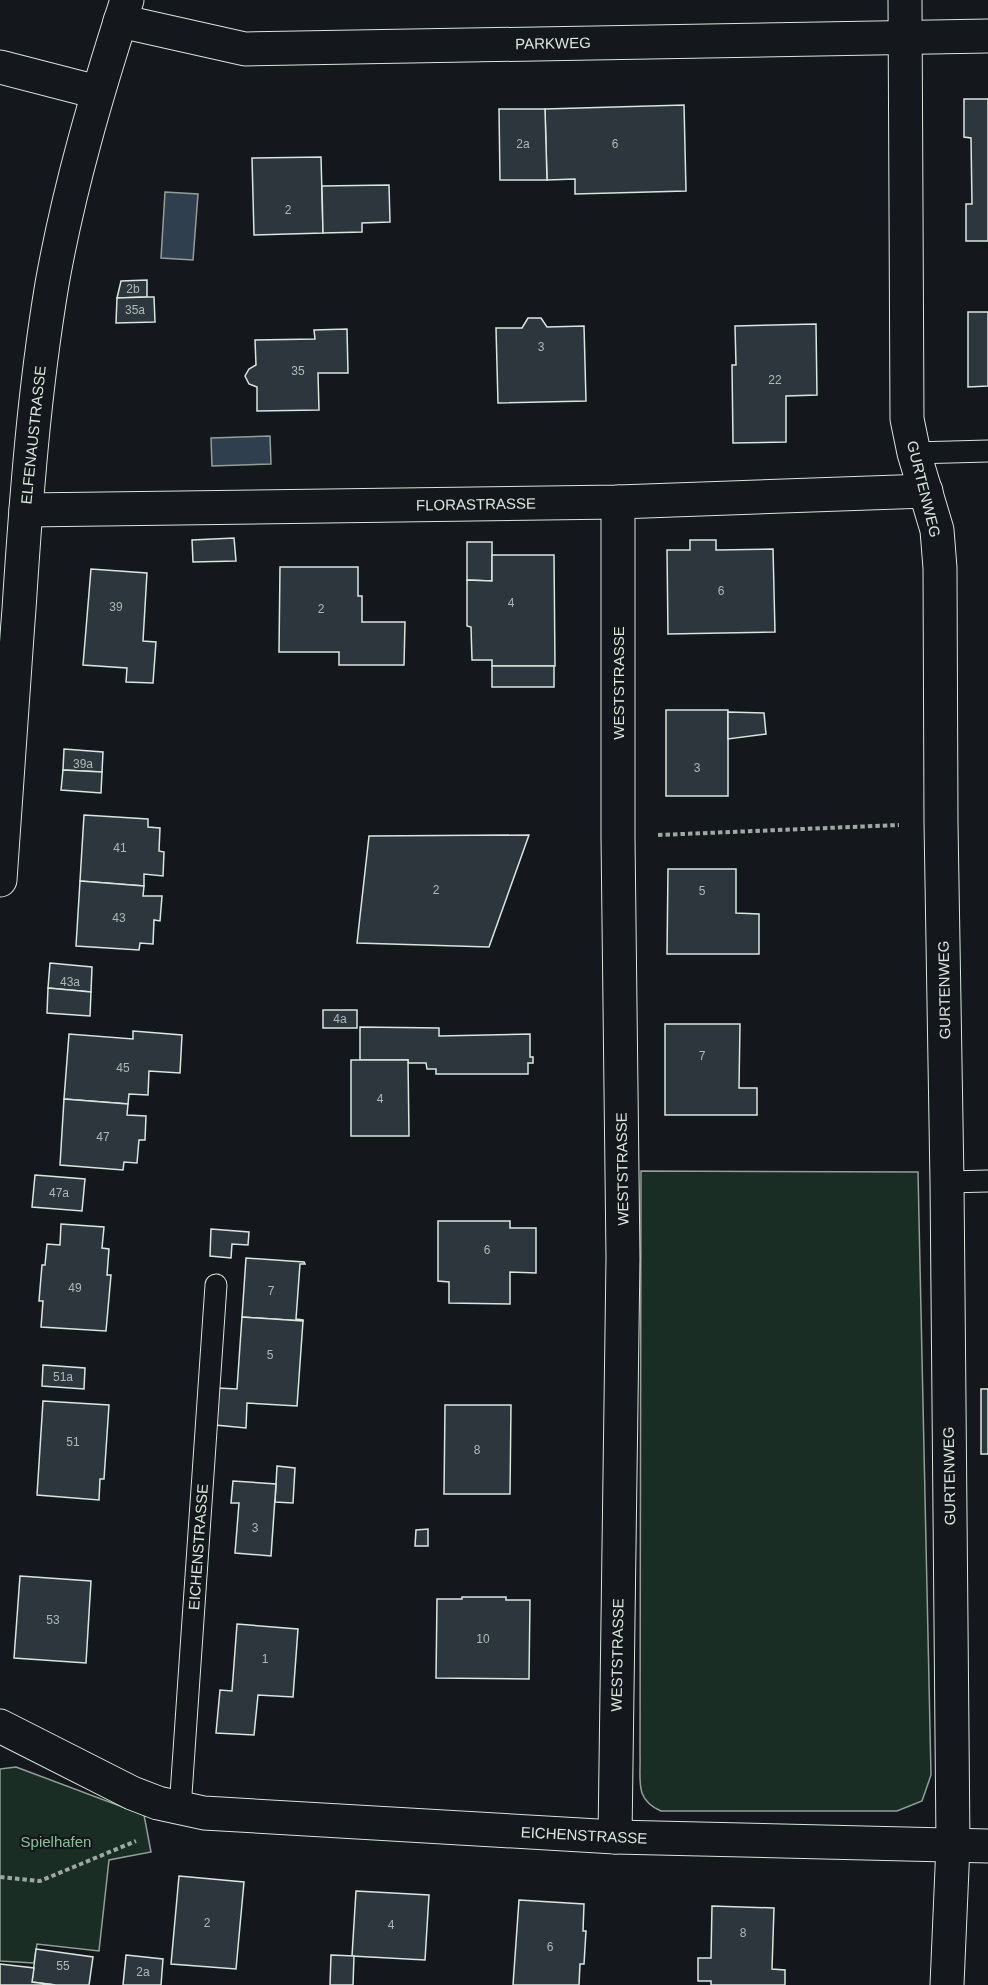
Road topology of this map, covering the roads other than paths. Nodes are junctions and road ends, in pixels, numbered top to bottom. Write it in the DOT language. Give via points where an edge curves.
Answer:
graph roads {
  1 [pos="905,0"];
  2 [pos="124,11"];
  3 [pos="988,36"];
  4 [pos="907,38"];
  5 [pos="0,67"];
  6 [pos="97,92"];
  7 [pos="988,450"];
  8 [pos="914,453"];
  9 [pos="926,491"];
  10 [pos="618,502"];
  11 [pos="26,510"];
  12 [pos="0,880"];
  13 [pos="988,1181"];
  14 [pos="947,1182"];
  15 [pos="216,1285"];
  16 [pos="0,1726"];
  17 [pos="180,1809"];
  18 [pos="615,1837"];
  19 [pos="953,1845"];
  20 [pos="988,1846"];
  21 [pos="947,1985"];
  1 -- 4 [label="street, GURTENWEG"];
  2 -- 4 [label="street, PARKWEG" via="245,49"];
  2 -- 6 [label="street, ELFENAUSTRASSE"];
  3 -- 4 [label="street, PARKWEG"];
  4 -- 8 [label="street, GURTENWEG" via="908,419"];
  5 -- 6 [label="street"];
  6 -- 11 [label="street, ELFENAUSTRASSE" via="53,283"];
  7 -- 8 [label="lane"];
  8 -- 9 [label="street, GURTENWEG"];
  9 -- 10 [label="street, FLORASTRASSE"];
  9 -- 14 [label="street, GURTENWEG" via="937,530 940,568"];
  10 -- 11 [label="street, FLORASTRASSE"];
  10 -- 18 [label="street, WESTSTRASSE" via="623,1258"];
  11 -- 12 [label="street, ELFENAUSTRASSE"];
  13 -- 14 [label="lane"];
  14 -- 19 [label="street, GURTENWEG"];
  15 -- 17 [label="lane, EICHENSTRASSE"];
  16 -- 17 [label="street, EICHENSTRASSE" via="132,1793"];
  17 -- 18 [label="street, EICHENSTRASSE"];
  18 -- 19 [label="street, EICHENSTRASSE"];
  19 -- 20 [label="street, EICHENSTRASSE"];
  19 -- 21 [label="street, GURTENWEG"];
}
